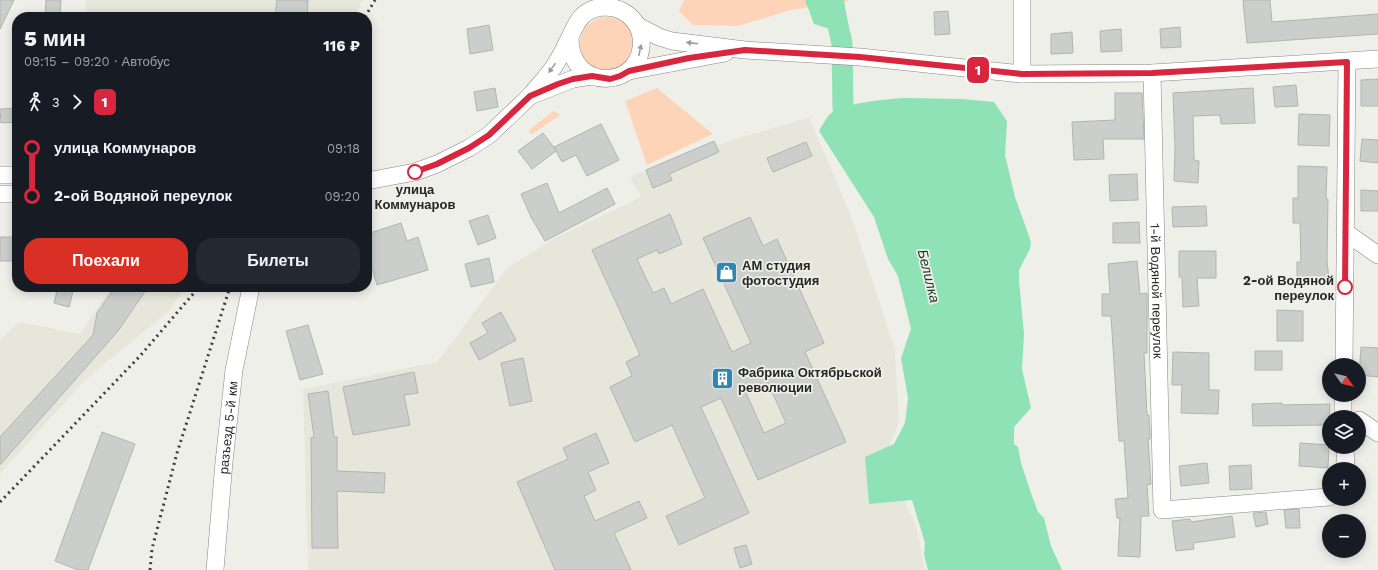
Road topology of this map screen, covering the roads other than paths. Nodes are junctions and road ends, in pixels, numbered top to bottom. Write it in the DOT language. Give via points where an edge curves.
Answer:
graph roads {
  1 [pos="592,0"];
  2 [pos="1022,0"];
  3 [pos="617,5"];
  4 [pos="582,16"];
  5 [pos="638,26"];
  6 [pos="570,38"];
  7 [pos="745,50"];
  8 [pos="1378,59"];
  9 [pos="1347,62"];
  10 [pos="629,71"];
  11 [pos="1152,73"];
  12 [pos="1022,74"];
  13 [pos="592,76"];
  14 [pos="530,96"];
  15 [pos="0,175"];
  16 [pos="12,175"];
  17 [pos="372,180"];
  18 [pos="0,194"];
  19 [pos="12,194"];
  20 [pos="1345,232"];
  21 [pos="1378,255"];
  22 [pos="250,292"];
  23 [pos="1344,358"];
  24 [pos="1366,425"];
  25 [pos="1378,433"];
  26 [pos="1322,498"];
  27 [pos="215,570"];
  1 -- 4 [label="street"];
  2 -- 12 [label="street"];
  3 -- 4 [label="street" via="597,8"];
  3 -- 5 [label="street"];
  4 -- 6 [label="street" via="573,27"];
  7 -- 5 [label="street, one-way" via="672,41"];
  10 -- 5 [label="street, one-way" via="640,54 642,44"];
  6 -- 13 [label="street" via="574,59 581,69"];
  6 -- 14 [label="street, one-way" via="554,66"];
  7 -- 10 [label="street" via="689,58"];
  7 -- 12 [label="street" via="860,57"];
  8 -- 9 [label="street"];
  9 -- 11 [label="street"];
  9 -- 20 [label="street"];
  10 -- 13 [label="street" via="610,79"];
  11 -- 12 [label="street"];
  11 -- 26 [label="street, 1-й Водяной переулок" via="1162,510"];
  13 -- 14 [label="street" via="573,79"];
  14 -- 17 [label="street" via="489,135 469,148 415,172"];
  15 -- 16 [label="street"];
  18 -- 19 [label="street"];
  20 -- 21 [label="street"];
  20 -- 23 [label="street"];
  22 -- 27 [label="street, разъезд 5-й км" via="234,370"];
  24 -- 25 [label="street"];
}
